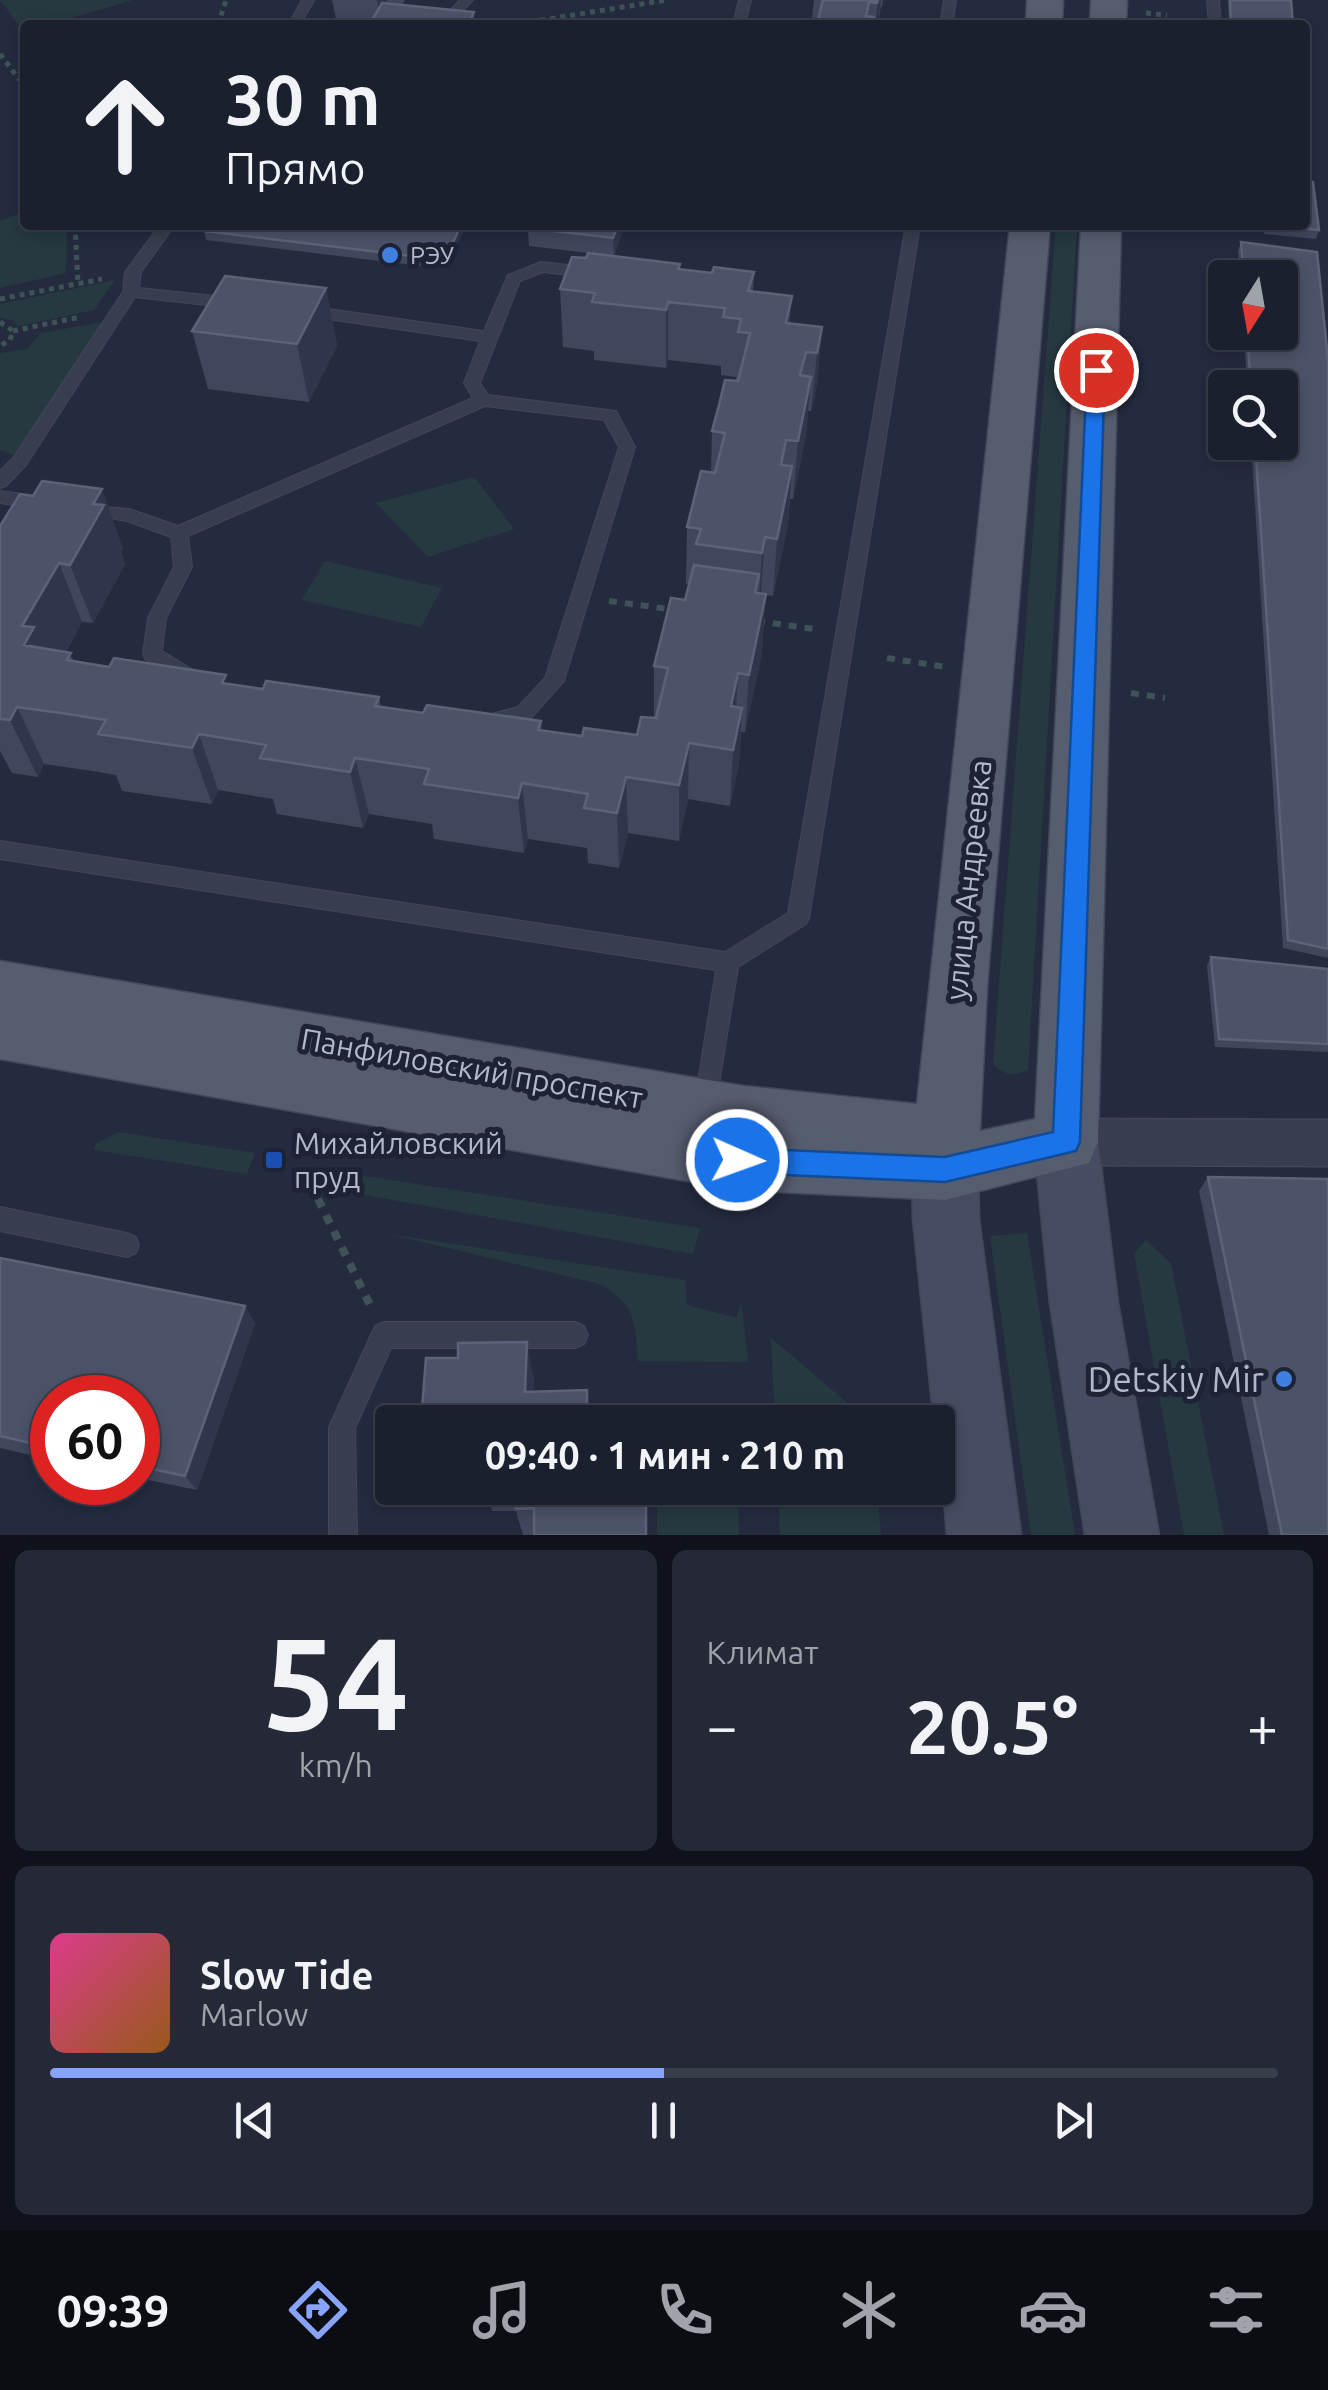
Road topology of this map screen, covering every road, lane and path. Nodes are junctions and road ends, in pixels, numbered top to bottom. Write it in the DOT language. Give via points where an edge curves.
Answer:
graph roads {
  1 [pos="468,0"];
  2 [pos="667,0"];
  3 [pos="447,20"];
  4 [pos="542,20"];
  5 [pos="0,54"];
  6 [pos="20,80"];
  7 [pos="75,230"];
  8 [pos="164,230"];
  9 [pos="912,230"];
  10 [pos="1023,230"];
  11 [pos="1101,230"];
  12 [pos="133,272"];
  13 [pos="617,276"];
  14 [pos="78,284"];
  15 [pos="131,292"];
  16 [pos="0,299"];
  17 [pos="246,304"];
  18 [pos="120,308"];
  19 [pos="284,308"];
  20 [pos="0,322"];
  21 [pos="14,332"];
  22 [pos="488,337"];
  23 [pos="0,346"];
  24 [pos="483,400"];
  25 [pos="0,482"];
  26 [pos="0,497"];
  27 [pos="180,533"];
  28 [pos="580,598"];
  29 [pos="694,612"];
  30 [pos="750,620"];
  31 [pos="845,633"];
  32 [pos="209,686"];
  33 [pos="466,727"];
  34 [pos="0,850"];
  35 [pos="728,962"];
  36 [pos="0,987"];
  37 [pos="0,1032"];
  38 [pos="706,1108"];
  39 [pos="1066,1142"];
  40 [pos="1328,1142"];
  41 [pos="946,1153"];
  42 [pos="318,1199"];
  43 [pos="0,1219"];
  44 [pos="127,1245"];
  45 [pos="574,1335"];
  46 [pos="384,1336"];
  47 [pos="343,1535"];
  48 [pos="984,1535"];
  49 [pos="1122,1535"];
  1 -- 3 [label="lane"];
  2 -- 4 [label="path"];
  5 -- 6 [label="path"];
  7 -- 14 [label="path"];
  8 -- 12 [label="lane"];
  9 -- 31 [label="lane"];
  10 -- 41 [label="main road, улица Андреевка"];
  11 -- 39 [label="main road"];
  12 -- 14 [label="path"];
  12 -- 15 [label="lane"];
  13 -- 22 [label="lane" via="541,267 512,278"];
  14 -- 16 [label="path"];
  15 -- 17 [label="lane"];
  15 -- 18 [label="lane"];
  18 -- 21 [label="path"];
  18 -- 25 [label="lane"];
  19 -- 22 [label="lane"];
  20 -- 21 [label="path"];
  21 -- 23 [label="path"];
  22 -- 24 [label="lane" via="472,383"];
  24 -- 27 [label="lane"];
  24 -- 28 [label="lane" via="610,414 627,446"];
  26 -- 27 [label="lane" via="128,514"];
  27 -- 32 [label="lane" via="183,567 157,618 152,654"];
  28 -- 29 [label="path"];
  28 -- 33 [label="lane" via="554,681 524,713"];
  30 -- 31 [label="path"];
  31 -- 35 [label="lane" via="798,918"];
  34 -- 35 [label="lane"];
  35 -- 38 [label="lane"];
  36 -- 38 [label="main road, Панфиловский проспект"];
  37 -- 41 [label="main road, Панфиловский проспект" via="737,1160"];
  38 -- 41 [label="main road, Панфиловский проспект"];
  39 -- 40 [label="street"];
  39 -- 41 [label="main road"];
  39 -- 49 [label="main road"];
  41 -- 48 [label="main road, улица Андреевка" via="946,1219"];
  42 -- 46 [label="path"];
  43 -- 44 [label="lane"];
  45 -- 46 [label="lane"];
  46 -- 47 [label="lane" via="342,1427"];
}
